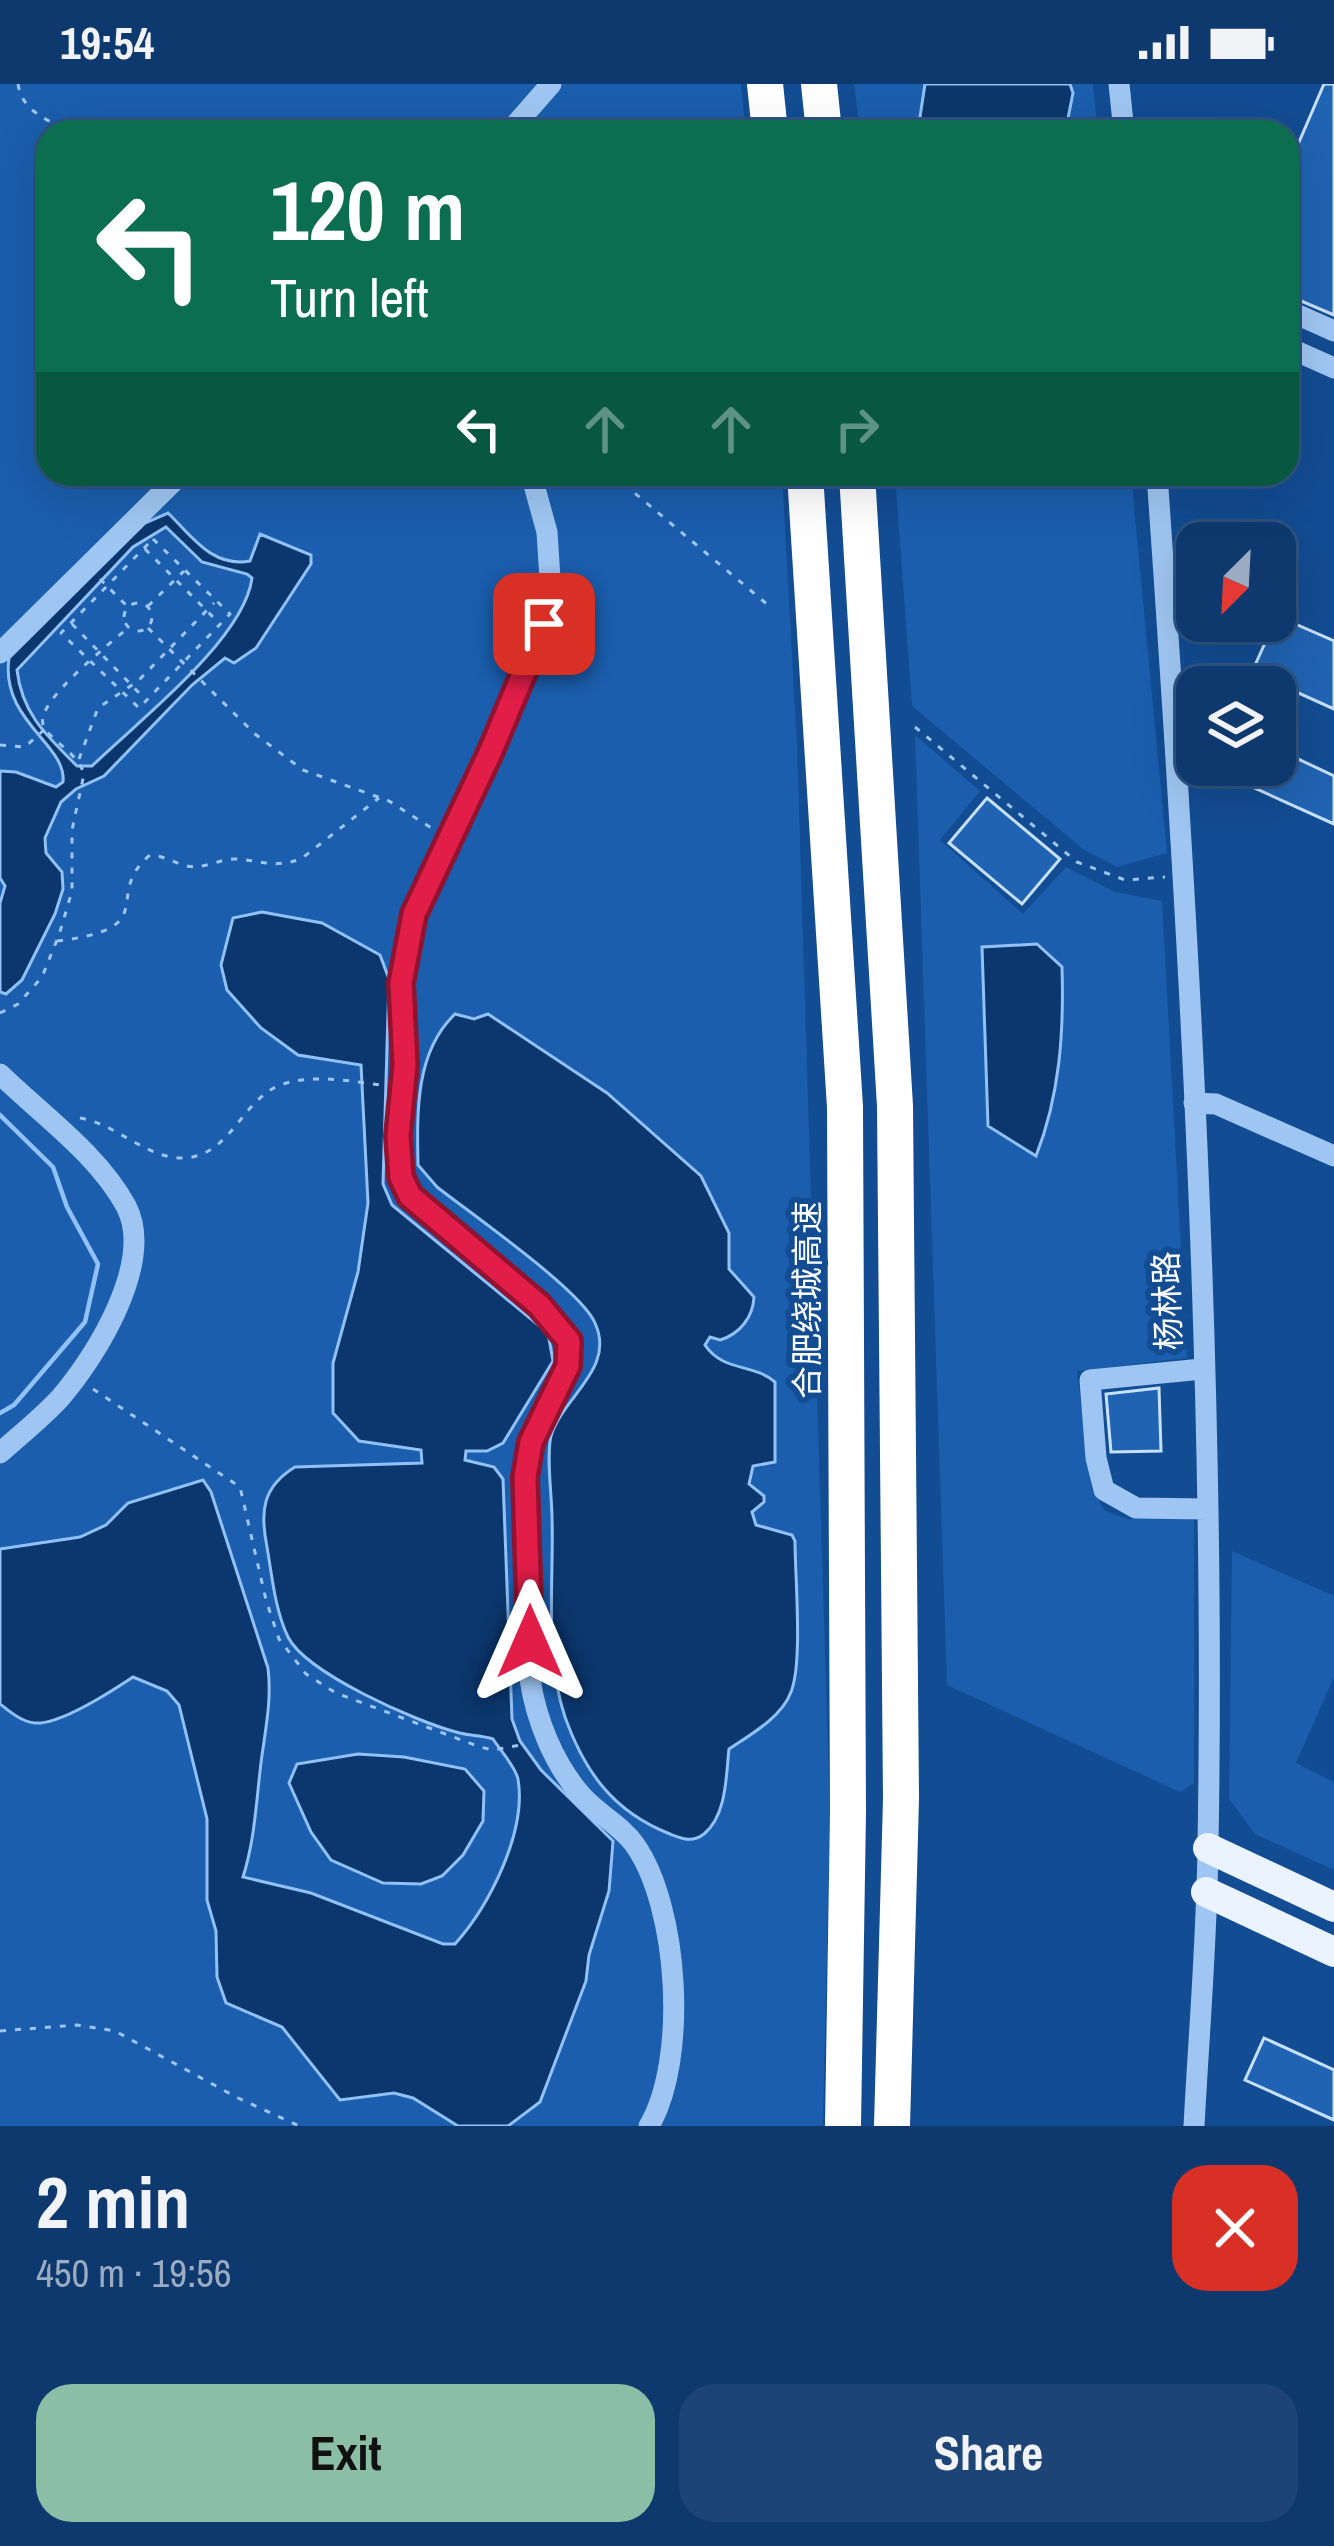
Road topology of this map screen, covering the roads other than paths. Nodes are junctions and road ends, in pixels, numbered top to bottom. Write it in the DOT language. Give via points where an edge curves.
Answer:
graph roads {
  1 [pos="551,84"];
  2 [pos="765,84"];
  3 [pos="819,84"];
  4 [pos="1119,84"];
  5 [pos="519,120"];
  6 [pos="769,120"];
  7 [pos="823,120"];
  8 [pos="1123,120"];
  9 [pos="1299,315"];
  10 [pos="1334,331"];
  11 [pos="1299,352"];
  12 [pos="1334,368"];
  13 [pos="169,486"];
  14 [pos="534,486"];
  15 [pos="806,486"];
  16 [pos="858,486"];
  17 [pos="1158,486"];
  18 [pos="0,653"];
  19 [pos="0,1074"];
  20 [pos="1194,1103"];
  21 [pos="1334,1156"];
  22 [pos="1202,1370"];
  23 [pos="0,1453"];
  24 [pos="1206,1509"];
  25 [pos="1208,1848"];
  26 [pos="1206,1892"];
  27 [pos="1334,1907"];
  28 [pos="1334,1952"];
  29 [pos="649,2126"];
  30 [pos="843,2126"];
  31 [pos="892,2126"];
  32 [pos="1194,2126"];
  1 -- 5 [label="street"];
  2 -- 6 [label="highway"];
  3 -- 7 [label="highway"];
  4 -- 8 [label="street"];
  9 -- 10 [label="street"];
  11 -- 12 [label="street"];
  13 -- 18 [label="street"];
  14 -- 29 [label="street" via="547,532 544,624 414,914 401,983 400,1171 416,1202 539,1305 569,1341 568,1366 531,1442 525,1477 530,1678 546,1740 580,1795 634,1844 667,1918 674,2019 662,2103"];
  15 -- 30 [label="highway, 合肥绕城高速" via="845,1107"];
  16 -- 31 [label="highway" via="896,1106 901,1799"];
  17 -- 20 [label="street, 杨林路"];
  19 -- 23 [label="street" via="116,1190 136,1241 122,1294 74,1377"];
  20 -- 21 [label="street" via="1216,1104"];
  20 -- 22 [label="street, 杨林路"];
  22 -- 24 [label="street, 杨林路"];
  22 -- 24 [label="street" via="1090,1380 1104,1490 1136,1508"];
  24 -- 25 [label="street, 杨林路"];
  25 -- 26 [label="street, 杨林路"];
  25 -- 27 [label="main road"];
  26 -- 28 [label="main road"];
  26 -- 32 [label="street, 杨林路"];
}
